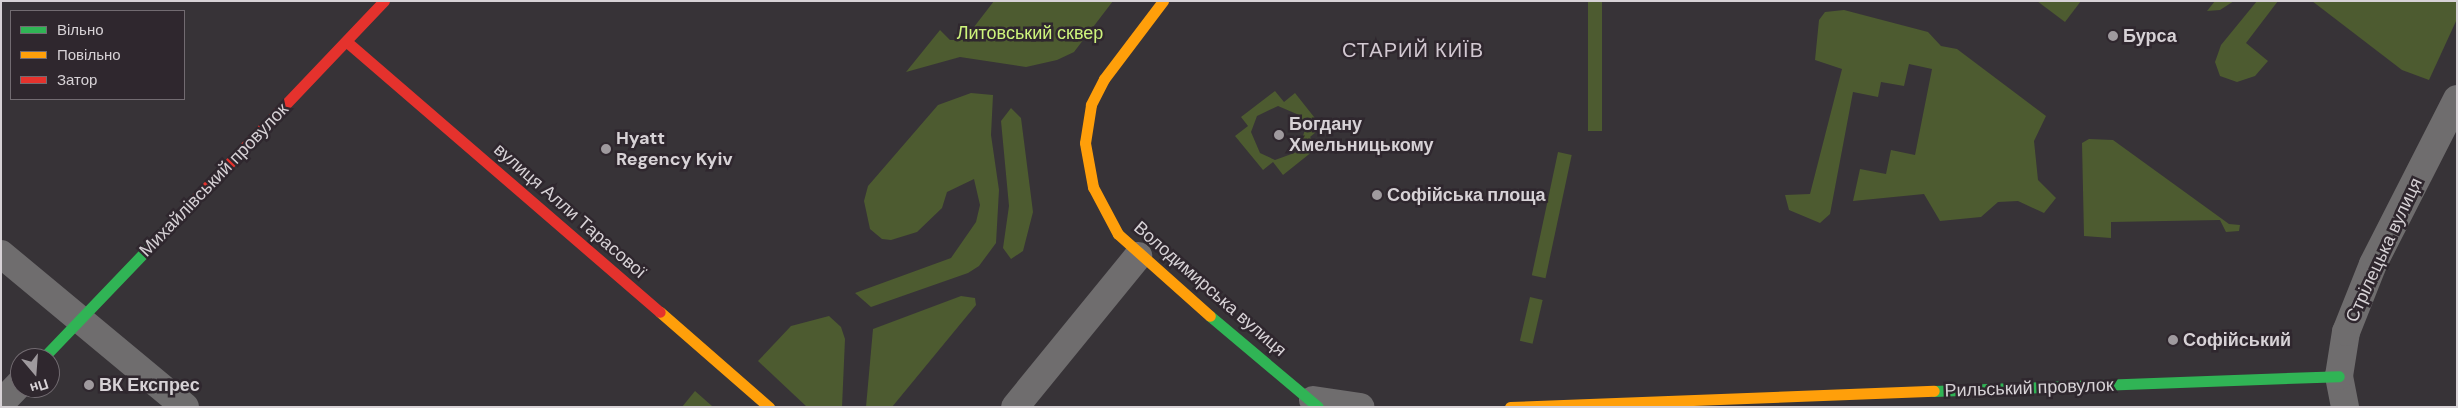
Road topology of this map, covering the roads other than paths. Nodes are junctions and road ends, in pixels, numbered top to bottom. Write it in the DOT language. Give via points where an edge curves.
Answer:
graph roads {
  1 [pos="384,1"];
  2 [pos="1163,1"];
  3 [pos="347,42"];
  4 [pos="2457,99"];
  5 [pos="1,254"];
  6 [pos="1138,256"];
  7 [pos="80,318"];
  8 [pos="52,348"];
  9 [pos="2339,376"];
  10 [pos="10,394"];
  11 [pos="1,403"];
  12 [pos="1315,403"];
  13 [pos="185,407"];
  14 [pos="769,407"];
  15 [pos="1015,407"];
  16 [pos="1360,407"];
  17 [pos="1510,407"];
  18 [pos="2345,407"];
  1 -- 3 [label="street, Михайлівський провулок"];
  2 -- 6 [label="street, Володимирська вулиця" via="1104,79 1091,104 1085,143 1093,187 1118,234"];
  3 -- 7 [label="street, Михайлівський провулок"];
  3 -- 14 [label="street, вулиця Алли Тарасової"];
  4 -- 9 [label="street, Стрілецька вулиця" via="2373,264 2346,332"];
  5 -- 7 [label="street"];
  6 -- 12 [label="street, Володимирська вулиця"];
  6 -- 15 [label="street"];
  7 -- 8 [label="street, Михайлівський провулок"];
  7 -- 13 [label="street"];
  9 -- 17 [label="street, Рильський провулок"];
  9 -- 18 [label="street, Стрілецька вулиця"];
  10 -- 11 [label="street"];
  12 -- 16 [label="street"];
}
